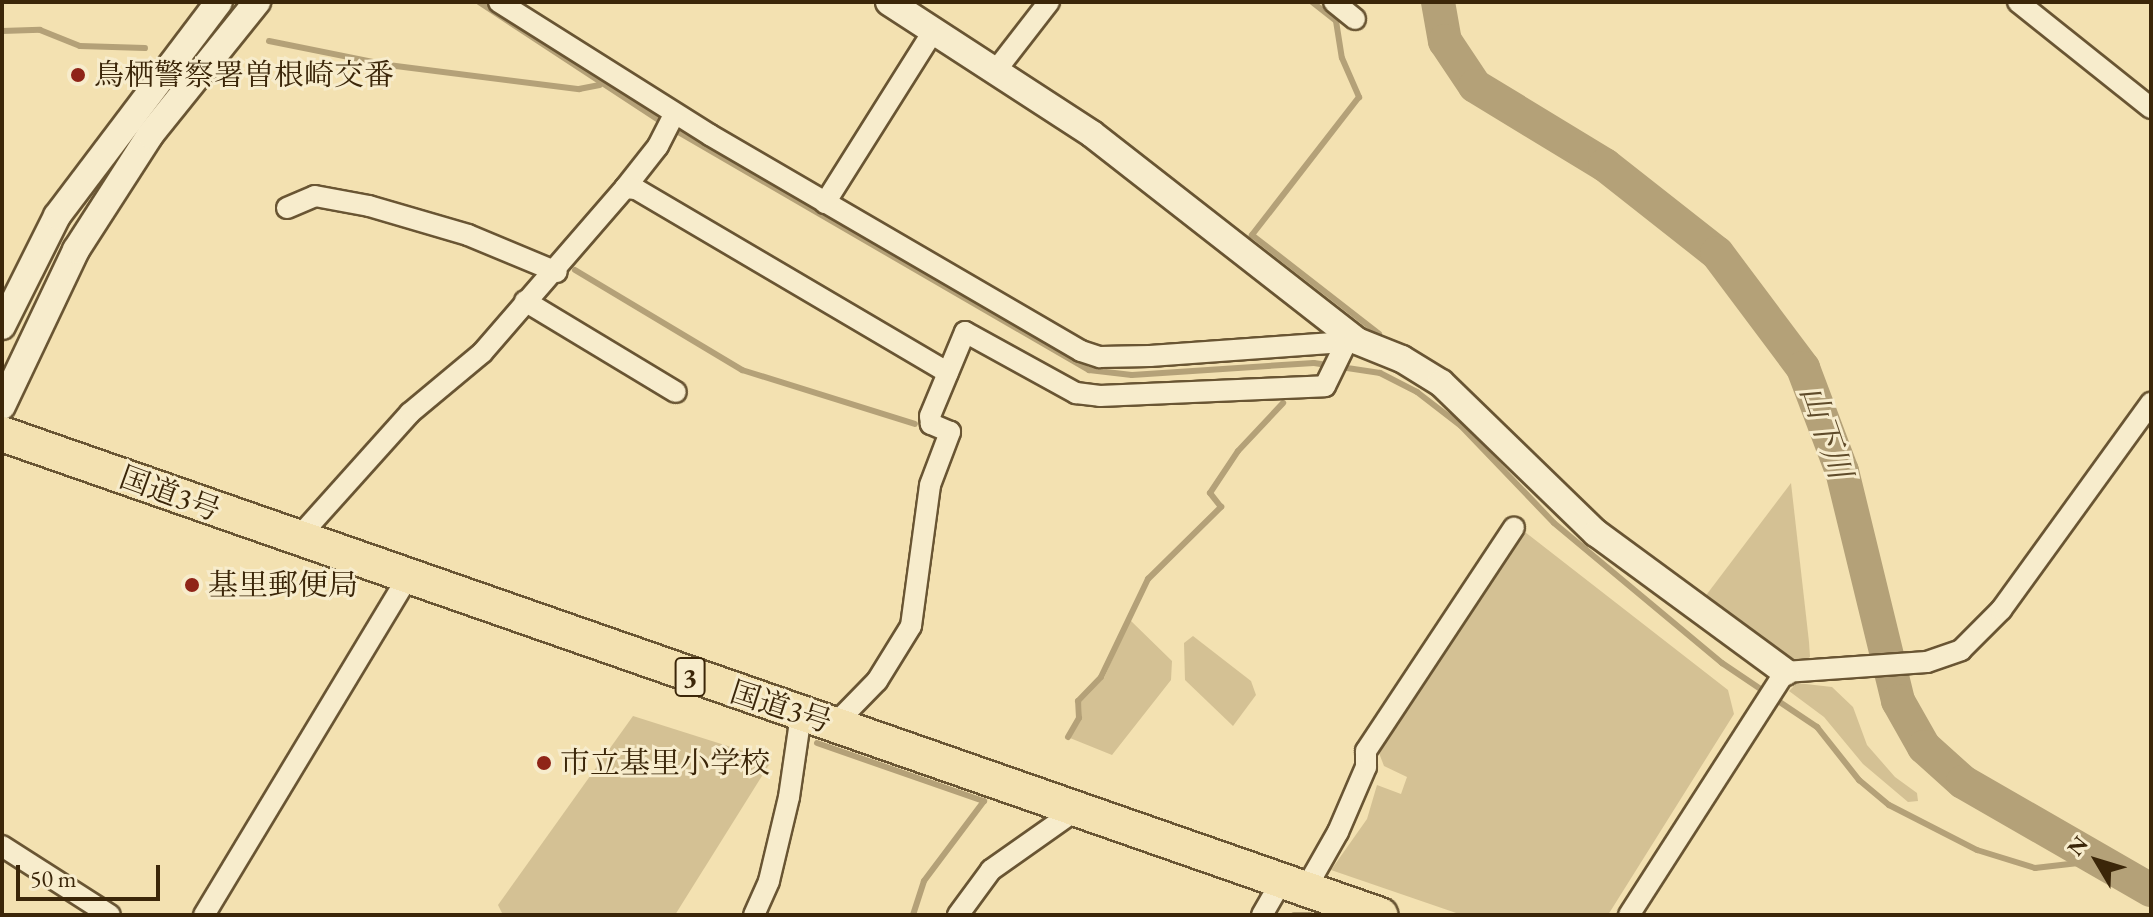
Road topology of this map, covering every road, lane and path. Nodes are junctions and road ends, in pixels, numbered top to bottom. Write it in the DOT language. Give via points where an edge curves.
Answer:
graph roads {
  1 [pos="219,2"];
  2 [pos="257,2"];
  3 [pos="499,2"];
  4 [pos="889,2"];
  5 [pos="1049,2"];
  6 [pos="1334,2"];
  7 [pos="2018,2"];
  8 [pos="1355,19"];
  9 [pos="934,30"];
  10 [pos="997,69"];
  11 [pos="2151,108"];
  12 [pos="674,114"];
  13 [pos="625,188"];
  14 [pos="825,203"];
  15 [pos="287,208"];
  16 [pos="557,272"];
  17 [pos="525,301"];
  18 [pos="2,326"];
  19 [pos="1352,342"];
  20 [pos="948,373"];
  21 [pos="676,392"];
  22 [pos="2151,403"];
  23 [pos="2,406"];
  24 [pos="2,434"];
  25 [pos="1514,527"];
  26 [pos="297,539"];
  27 [pos="407,578"];
  28 [pos="1785,672"];
  29 [pos="801,715"];
  30 [pos="835,724"];
  31 [pos="1076,810"];
  32 [pos="2,846"];
  33 [pos="1293,886"];
  34 [pos="110,915"];
  35 [pos="204,915"];
  36 [pos="754,915"];
  37 [pos="958,915"];
  38 [pos="1262,915"];
  39 [pos="1380,915"];
  40 [pos="1629,915"];
  1 -- 18 [label="street" via="57,216"];
  2 -- 23 [label="street" via="150,135 76,250"];
  3 -- 12 [label="street"];
  4 -- 9 [label="street"];
  5 -- 10 [label="street"];
  6 -- 8 [label="street"];
  7 -- 11 [label="street"];
  9 -- 10 [label="street"];
  9 -- 14 [label="street"];
  10 -- 19 [label="street" via="1092,134"];
  12 -- 13 [label="street" via="658,146"];
  12 -- 14 [label="street"];
  13 -- 16 [label="street"];
  13 -- 20 [label="street" via="636,189"];
  14 -- 19 [label="street" via="1054,336 1100,357"];
  15 -- 16 [label="street" via="315,196 369,206 468,235"];
  16 -- 17 [label="street"];
  17 -- 21 [label="street"];
  17 -- 26 [label="street" via="482,353 410,413"];
  19 -- 20 [label="street" via="1325,386 1076,393 965,332"];
  19 -- 28 [label="street" via="1402,359 1441,383 1596,533"];
  20 -- 30 [label="street" via="930,416 931,424 950,432 930,485 911,626 877,681"];
  22 -- 28 [label="street" via="1984,631 1961,650 1927,662"];
  24 -- 26 [label="highway, 国道3号 / 3"];
  25 -- 33 [label="street" via="1366,751 1366,767 1338,832"];
  26 -- 27 [label="highway, 国道3号 / 3"];
  27 -- 29 [label="highway, 国道3号 / 3"];
  27 -- 35 [label="street"];
  28 -- 40 [label="street"];
  29 -- 30 [label="highway, 国道3号 / 3"];
  29 -- 36 [label="street" via="773,867"];
  30 -- 31 [label="highway, 国道3号 / 3"];
  31 -- 33 [label="highway, 国道3号 / 3"];
  31 -- 37 [label="street" via="991,870"];
  32 -- 34 [label="street"];
  33 -- 38 [label="street"];
  33 -- 39 [label="highway, 国道3号 / 3"];
}
